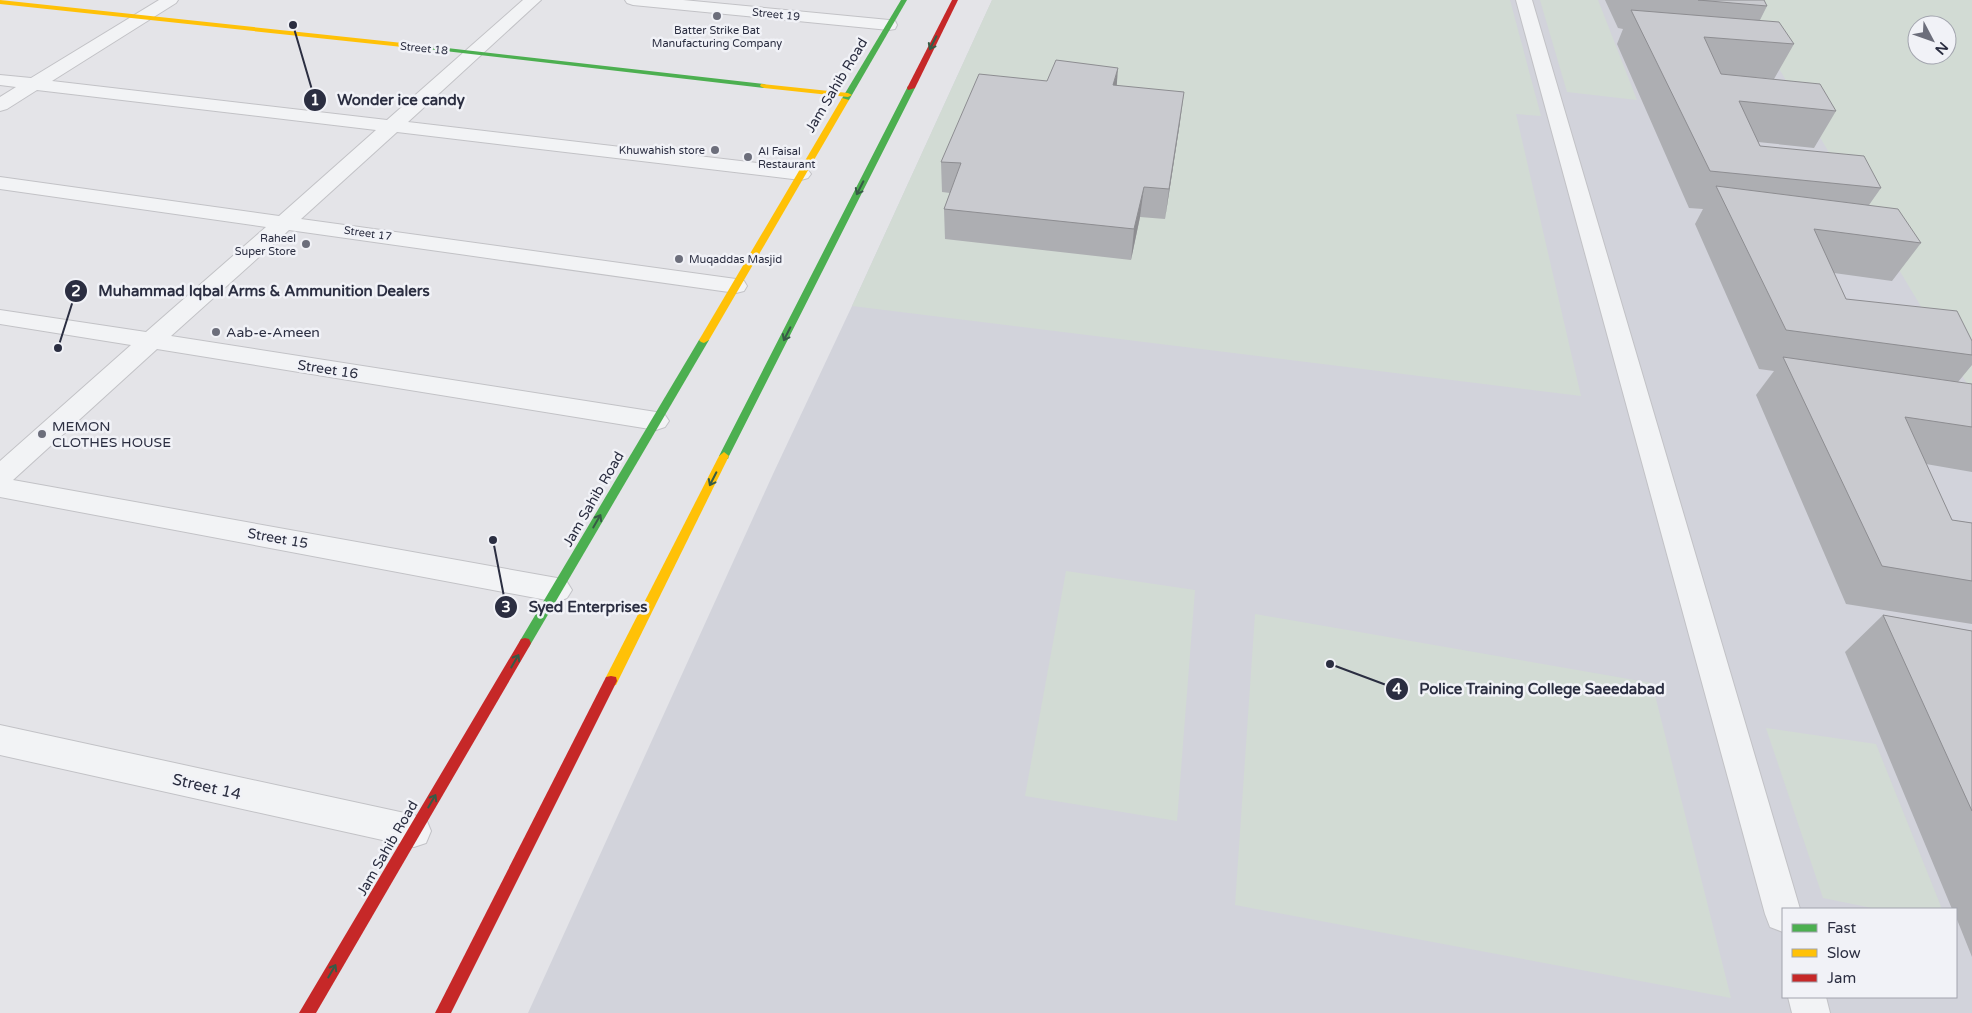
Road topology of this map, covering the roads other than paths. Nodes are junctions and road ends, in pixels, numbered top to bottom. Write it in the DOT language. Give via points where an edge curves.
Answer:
graph roads {
  1 [pos="170,0"];
  2 [pos="533,0"];
  3 [pos="633,0"];
  4 [pos="904,0"];
  5 [pos="955,0"];
  6 [pos="1524,0"];
  7 [pos="0,2"];
  8 [pos="144,16"];
  9 [pos="889,25"];
  10 [pos="473,54"];
  11 [pos="0,80"];
  12 [pos="36,84"];
  13 [pos="848,96"];
  14 [pos="0,105"];
  15 [pos="392,126"];
  16 [pos="802,174"];
  17 [pos="0,183"];
  18 [pos="285,221"];
  19 [pos="736,286"];
  20 [pos="0,317"];
  21 [pos="151,341"];
  22 [pos="656,421"];
  23 [pos="0,476"];
  24 [pos="0,487"];
  25 [pos="557,590"];
  26 [pos="0,740"];
  27 [pos="414,832"];
  28 [pos="1782,910"];
  29 [pos="1807,998"];
  30 [pos="307,1013"];
  31 [pos="443,1013"];
  32 [pos="1811,1013"];
  1 -- 8 [label="street"];
  2 -- 10 [label="street"];
  3 -- 9 [label="street, Street 19"];
  4 -- 9 [label="main road, Jam Sahib Road"];
  5 -- 31 [label="main road, one-way"];
  6 -- 28 [label="street"];
  7 -- 8 [label="main road, Street 18"];
  8 -- 10 [label="main road, Street 18"];
  8 -- 12 [label="street"];
  9 -- 13 [label="main road, Jam Sahib Road"];
  10 -- 13 [label="main road, Street 18"];
  10 -- 15 [label="street"];
  11 -- 12 [label="street"];
  12 -- 14 [label="street"];
  12 -- 15 [label="street"];
  13 -- 16 [label="main road, Jam Sahib Road"];
  15 -- 16 [label="street"];
  15 -- 18 [label="street"];
  16 -- 19 [label="main road, Jam Sahib Road"];
  17 -- 18 [label="street, Street 17"];
  18 -- 19 [label="street, Street 17"];
  18 -- 21 [label="street"];
  19 -- 22 [label="main road, Jam Sahib Road"];
  20 -- 21 [label="street, Street 16"];
  21 -- 22 [label="street, Street 16"];
  21 -- 23 [label="street"];
  25 -- 22 [label="main road, Jam Sahib Road, one-way"];
  24 -- 25 [label="street, Street 15"];
  27 -- 25 [label="main road, Jam Sahib Road, one-way"];
  26 -- 27 [label="street, Street 14"];
  30 -- 27 [label="main road, Jam Sahib Road, one-way"];
  29 -- 32 [label="street"];
}
